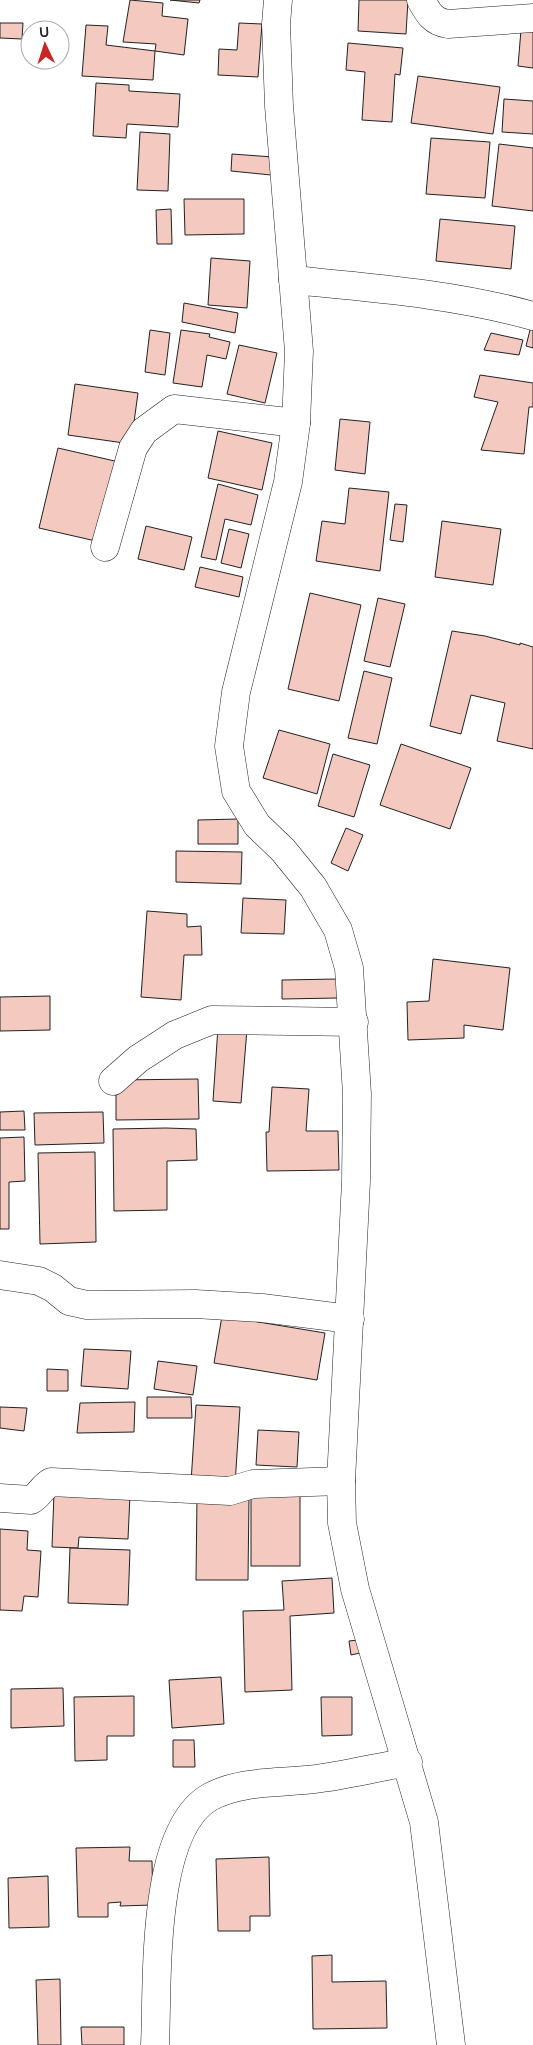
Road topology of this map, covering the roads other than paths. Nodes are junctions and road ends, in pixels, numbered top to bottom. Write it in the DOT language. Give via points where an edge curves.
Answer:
graph roads {
  1 [pos="278,0"];
  2 [pos="421,0"];
  3 [pos="533,18"];
  4 [pos="293,280"];
  5 [pos="533,316"];
  6 [pos="296,423"];
  7 [pos="105,546"];
  8 [pos="354,1022"];
  9 [pos="114,1081"];
  10 [pos="0,1275"];
  11 [pos="350,1319"];
  12 [pos="341,1481"];
  13 [pos="0,1498"];
  14 [pos="408,1762"];
  15 [pos="155,2045"];
  16 [pos="452,2045"];
  1 -- 4 [label="street" via="279,106"];
  2 -- 3 [label="street" via="439,23"];
  4 -- 5 [label="street" via="490,304"];
  4 -- 6 [label="street" via="299,352"];
  6 -- 7 [label="street" via="174,409 144,431 133,448"];
  6 -- 8 [label="street" via="288,482 236,692 229,746 236,791 257,824 312,887 338,930 349,968"];
  8 -- 9 [label="street" via="212,1020 168,1040 138,1059"];
  8 -- 11 [label="street" via="356,1181"];
  10 -- 11 [label="street" via="38,1281 69,1301 87,1305 243,1307"];
  11 -- 12 [label="street"];
  12 -- 13 [label="street" via="253,1484 230,1491 51,1482 31,1500"];
  12 -- 14 [label="street" via="342,1523 356,1589"];
  14 -- 15 [label="street" via="322,1778 237,1787 210,1797 191,1812 167,1870 161,1907"];
  14 -- 16 [label="street" via="424,1822"];
}
